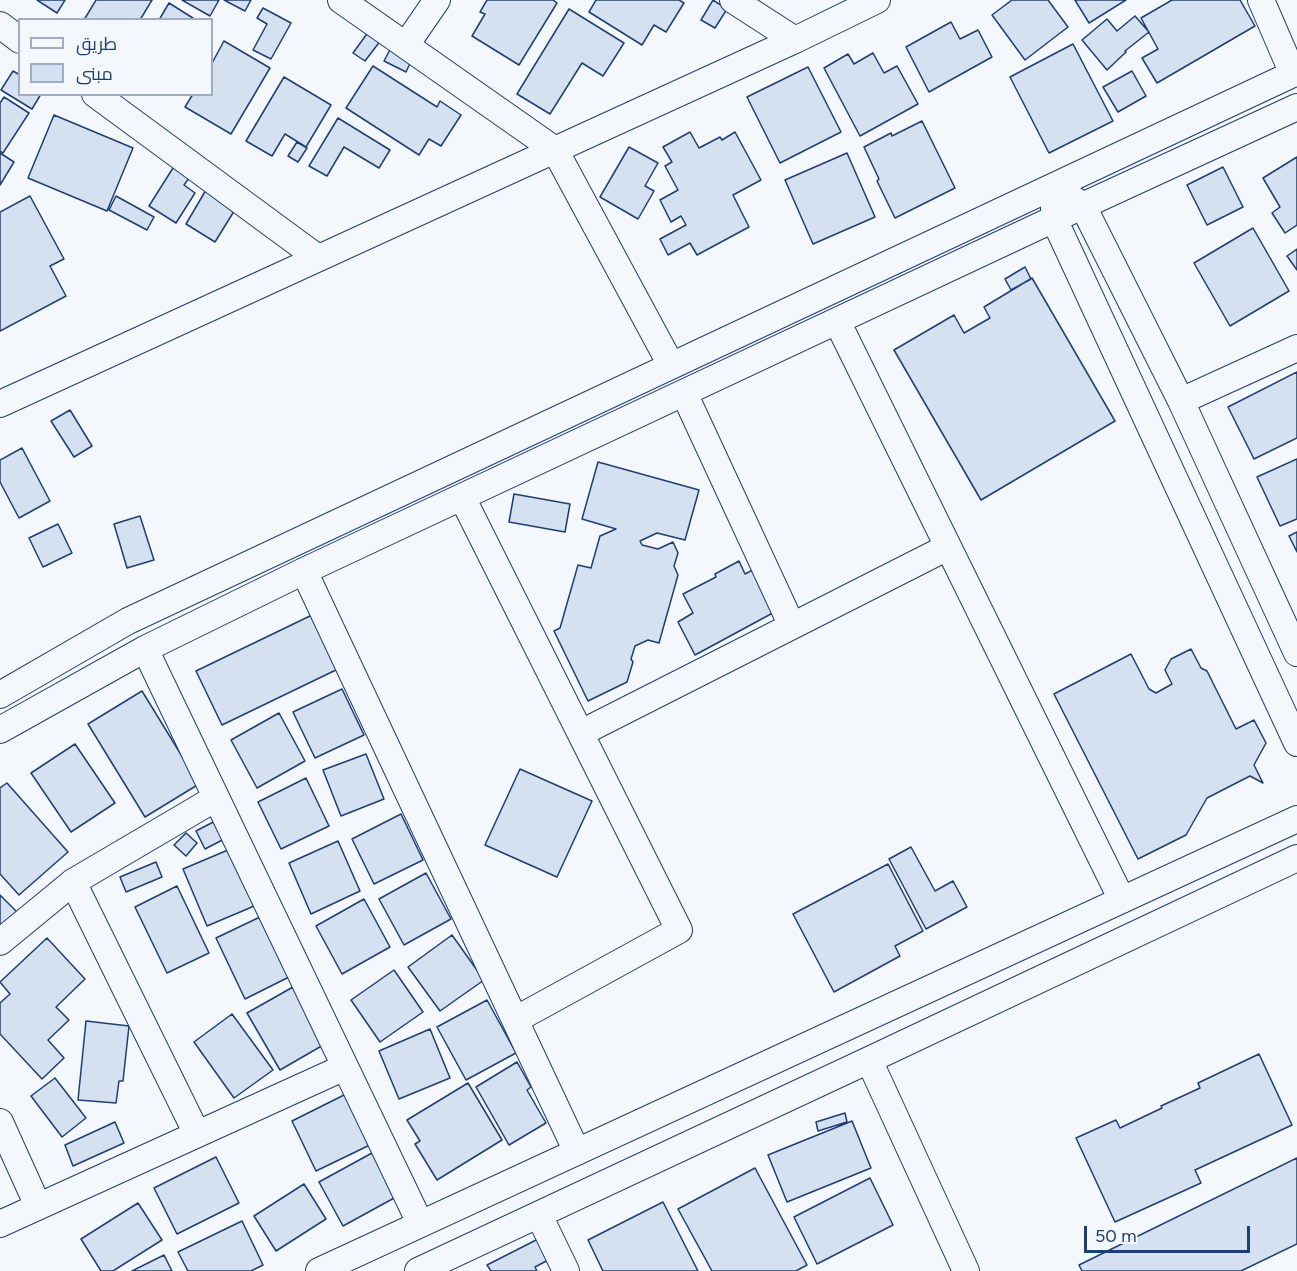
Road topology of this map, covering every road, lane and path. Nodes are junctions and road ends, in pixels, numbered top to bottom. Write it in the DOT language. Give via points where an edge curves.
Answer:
graph roads {
  1 [pos="341,0"];
  2 [pos="437,0"];
  3 [pos="733,0"];
  4 [pos="878,0"];
  5 [pos="1261,0"];
  6 [pos="0,25"];
  7 [pos="18,38"];
  8 [pos="795,40"];
  9 [pos="406,45"];
  10 [pos="1295,73"];
  11 [pos="98,96"];
  12 [pos="1297,107"];
  13 [pos="555,150"];
  14 [pos="1054,186"];
  15 [pos="1083,206"];
  16 [pos="1053,219"];
  17 [pos="318,258"];
  18 [pos="837,321"];
  19 [pos="1297,348"];
  20 [pos="671,365"];
  21 [pos="684,393"];
  22 [pos="1181,401"];
  23 [pos="0,404"];
  24 [pos="462,496"];
  25 [pos="948,547"];
  26 [pos="304,571"];
  27 [pos="792,626"];
  28 [pos="145,649"];
  29 [pos="1297,653"];
  30 [pos="0,695"];
  31 [pos="0,730"];
  32 [pos="581,733"];
  33 [pos="1297,743"];
  34 [pos="216,798"];
  35 [pos="1297,819"];
  36 [pos="1297,858"];
  37 [pos="73,882"];
  38 [pos="1122,900"];
  39 [pos="0,942"];
  40 [pos="515,1020"];
  41 [pos="870,1060"];
  42 [pos="345,1067"];
  43 [pos="0,1122"];
  44 [pos="197,1134"];
  45 [pos="577,1152"];
  46 [pos="38,1206"];
  47 [pos="539,1215"];
  48 [pos="420,1223"];
  49 [pos="0,1224"];
  50 [pos="319,1271"];
  51 [pos="418,1271"];
  52 [pos="566,1271"];
  53 [pos="966,1271"];
  1 -- 9 [label="street"];
  2 -- 9 [label="street"];
  3 -- 8 [label="street"];
  4 -- 8 [label="street"];
  5 -- 10 [label="street"];
  6 -- 7 [label="street"];
  8 -- 13 [label="street"];
  9 -- 13 [label="street"];
  10 -- 14 [label="street"];
  11 -- 17 [label="street"];
  12 -- 15 [label="street"];
  13 -- 17 [label="street"];
  13 -- 20 [label="street"];
  14 -- 15 [label="street"];
  14 -- 16 [label="street"];
  14 -- 20 [label="street"];
  15 -- 16 [label="street"];
  15 -- 22 [label="street"];
  16 -- 18 [label="street"];
  16 -- 33 [label="street"];
  17 -- 23 [label="street"];
  18 -- 21 [label="street"];
  18 -- 25 [label="street"];
  19 -- 22 [label="street"];
  20 -- 30 [label="street" via="128,621"];
  21 -- 24 [label="street"];
  21 -- 27 [label="street"];
  22 -- 29 [label="street"];
  24 -- 26 [label="street"];
  24 -- 32 [label="street"];
  25 -- 27 [label="street"];
  25 -- 38 [label="street"];
  26 -- 28 [label="street"];
  26 -- 40 [label="street"];
  27 -- 32 [label="street"];
  28 -- 31 [label="street"];
  28 -- 34 [label="street"];
  32 -- 40 [label="street" via="679,930"];
  34 -- 37 [label="street"];
  34 -- 42 [label="street"];
  35 -- 38 [label="street"];
  36 -- 41 [label="street"];
  37 -- 39 [label="street"];
  37 -- 44 [label="street"];
  38 -- 45 [label="street"];
  40 -- 45 [label="street"];
  41 -- 47 [label="street"];
  41 -- 53 [label="street"];
  42 -- 44 [label="street"];
  42 -- 48 [label="street"];
  43 -- 46 [label="street"];
  44 -- 46 [label="street"];
  45 -- 48 [label="street"];
  46 -- 49 [label="street"];
  47 -- 51 [label="street"];
  47 -- 52 [label="street"];
  48 -- 50 [label="street"];
}
